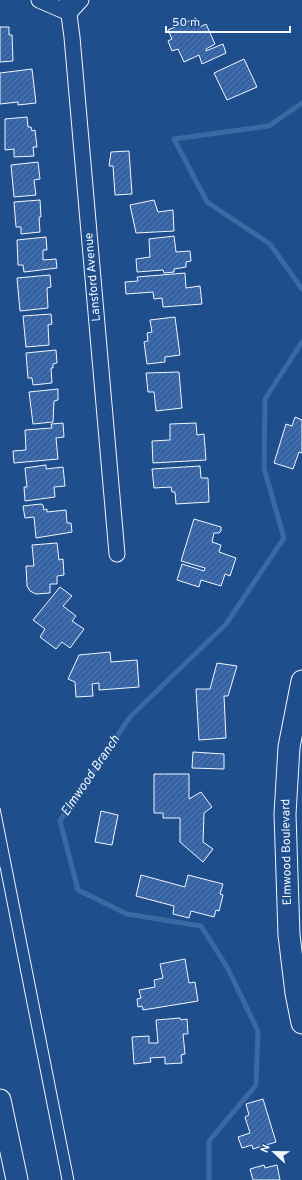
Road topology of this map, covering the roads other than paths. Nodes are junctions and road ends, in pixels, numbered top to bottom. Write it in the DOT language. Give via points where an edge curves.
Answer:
graph roads {
  1 [pos="39,0"];
  2 [pos="81,0"];
  3 [pos="68,7"];
  4 [pos="117,554"];
  5 [pos="302,681"];
  6 [pos="302,1022"];
  7 [pos="0,1100"];
  8 [pos="17,1180"];
  1 -- 3 [label="street"];
  2 -- 3 [label="street"];
  3 -- 4 [label="street, Lansford Avenue"];
  5 -- 6 [label="street, Elmwood Boulevard" via="289,748 285,814 289,936"];
  7 -- 8 [label="street"];
}
